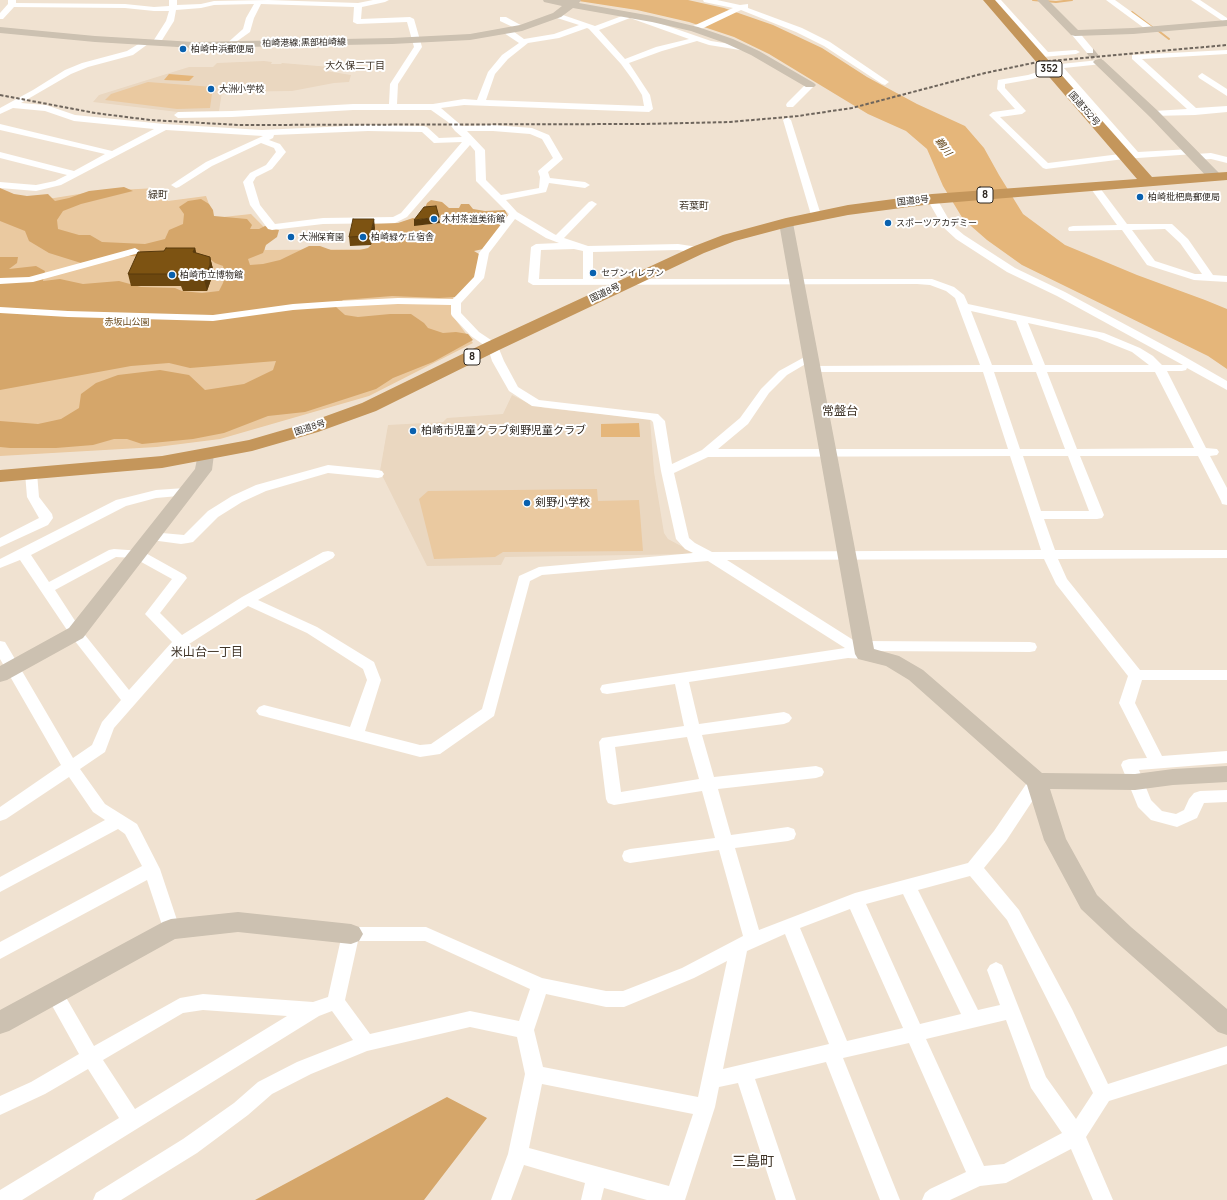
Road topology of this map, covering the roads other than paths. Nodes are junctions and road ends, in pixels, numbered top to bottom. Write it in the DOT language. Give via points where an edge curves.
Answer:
graph roads {
  1 [pos="385,0"];
  2 [pos="548,0"];
  3 [pos="707,0"];
  4 [pos="748,0"];
  5 [pos="1042,0"];
  6 [pos="1110,0"];
  7 [pos="1195,0"];
  8 [pos="993,1"];
  9 [pos="12,2"];
  10 [pos="259,2"];
  11 [pos="297,2"];
  12 [pos="573,2"];
  13 [pos="173,4"];
  14 [pos="358,5"];
  15 [pos="741,8"];
  16 [pos="557,15"];
  17 [pos="630,15"];
  18 [pos="0,17"];
  19 [pos="503,19"];
  20 [pos="1227,23"];
  21 [pos="590,27"];
  22 [pos="522,28"];
  23 [pos="1151,29"];
  24 [pos="0,30"];
  25 [pos="507,31"];
  26 [pos="696,32"];
  27 [pos="1075,33"];
  28 [pos="417,40"];
  29 [pos="145,42"];
  30 [pos="522,42"];
  31 [pos="156,43"];
  32 [pos="230,45"];
  33 [pos="1090,51"];
  34 [pos="1076,52"];
  35 [pos="1227,52"];
  36 [pos="624,62"];
  37 [pos="1100,62"];
  38 [pos="1058,67"];
  39 [pos="1202,76"];
  40 [pos="885,82"];
  41 [pos="810,85"];
  42 [pos="1227,93"];
  43 [pos="481,102"];
  44 [pos="15,104"];
  45 [pos="790,105"];
  46 [pos="433,107"];
  47 [pos="393,108"];
  48 [pos="1227,109"];
  49 [pos="0,111"];
  50 [pos="1195,112"];
  51 [pos="1154,114"];
  52 [pos="178,115"];
  53 [pos="787,120"];
  54 [pos="0,127"];
  55 [pos="164,127"];
  56 [pos="458,129"];
  57 [pos="279,131"];
  58 [pos="470,139"];
  59 [pos="263,141"];
  60 [pos="115,154"];
  61 [pos="0,155"];
  62 [pos="1193,155"];
  63 [pos="1130,156"];
  64 [pos="1227,160"];
  65 [pos="76,174"];
  66 [pos="1221,177"];
  67 [pos="545,180"];
  68 [pos="1148,182"];
  69 [pos="0,185"];
  70 [pos="176,185"];
  71 [pos="585,185"];
  72 [pos="1094,186"];
  73 [pos="1227,189"];
  74 [pos="499,198"];
  75 [pos="932,199"];
  76 [pos="592,204"];
  77 [pos="514,214"];
  78 [pos="816,216"];
  79 [pos="786,223"];
  80 [pos="1125,228"];
  81 [pos="1072,229"];
  82 [pos="557,239"];
  83 [pos="574,246"];
  84 [pos="588,249"];
  85 [pos="698,250"];
  86 [pos="135,251"];
  87 [pos="1210,278"];
  88 [pos="1227,279"];
  89 [pos="795,280"];
  90 [pos="0,281"];
  91 [pos="588,282"];
  92 [pos="627,282"];
  93 [pos="456,302"];
  94 [pos="963,306"];
  95 [pos="0,310"];
  96 [pos="1021,320"];
  97 [pos="493,346"];
  98 [pos="812,363"];
  99 [pos="987,368"];
  100 [pos="1040,368"];
  101 [pos="1159,368"];
  102 [pos="1182,368"];
  103 [pos="1227,386"];
  104 [pos="1015,452"];
  105 [pos="1074,452"];
  106 [pos="1208,452"];
  107 [pos="706,453"];
  108 [pos="206,454"];
  109 [pos="828,454"];
  110 [pos="667,471"];
  111 [pos="31,473"];
  112 [pos="378,474"];
  113 [pos="0,476"];
  114 [pos="185,492"];
  115 [pos="1227,501"];
  116 [pos="1036,515"];
  117 [pos="151,536"];
  118 [pos="0,543"];
  119 [pos="23,554"];
  120 [pos="136,554"];
  121 [pos="1049,554"];
  122 [pos="1227,554"];
  123 [pos="328,555"];
  124 [pos="710,556"];
  125 [pos="848,556"];
  126 [pos="0,564"];
  127 [pos="46,589"];
  128 [pos="247,600"];
  129 [pos="76,633"];
  130 [pos="181,642"];
  131 [pos="0,646"];
  132 [pos="1030,647"];
  133 [pos="864,650"];
  134 [pos="7,672"];
  135 [pos="1136,675"];
  136 [pos="1227,675"];
  137 [pos="681,678"];
  138 [pos="606,689"];
  139 [pos="129,700"];
  140 [pos="264,711"];
  141 [pos="784,718"];
  142 [pos="693,731"];
  143 [pos="356,734"];
  144 [pos="1227,757"];
  145 [pos="1157,762"];
  146 [pos="71,768"];
  147 [pos="816,772"];
  148 [pos="1227,774"];
  149 [pos="1037,780"];
  150 [pos="1135,782"];
  151 [pos="709,784"];
  152 [pos="1227,796"];
  153 [pos="1,811"];
  154 [pos="118,821"];
  155 [pos="788,834"];
  156 [pos="726,843"];
  157 [pos="630,856"];
  158 [pos="974,868"];
  159 [pos="152,869"];
  160 [pos="0,885"];
  161 [pos="908,886"];
  162 [pos="855,900"];
  163 [pos="790,924"];
  164 [pos="171,929"];
  165 [pos="351,934"];
  166 [pos="746,943"];
  167 [pos="0,951"];
  168 [pos="996,970"];
  169 [pos="540,985"];
  170 [pos="54,993"];
  171 [pos="336,1002"];
  172 [pos="313,1010"];
  173 [pos="1011,1011"];
  174 [pos="2,1016"];
  175 [pos="973,1019"];
  176 [pos="1227,1024"];
  177 [pos="524,1030"];
  178 [pos="914,1033"];
  179 [pos="366,1044"];
  180 [pos="836,1051"];
  181 [pos="1227,1055"];
  182 [pos="91,1057"];
  183 [pos="744,1073"];
  184 [pos="535,1074"];
  185 [pos="712,1080"];
  186 [pos="1103,1094"];
  187 [pos="0,1106"];
  188 [pos="705,1107"];
  189 [pos="132,1122"];
  190 [pos="1076,1136"];
  191 [pos="518,1154"];
  192 [pos="597,1176"];
  193 [pos="978,1176"];
  194 [pos="675,1199"];
  195 [pos="2,1200"];
  196 [pos="103,1200"];
  197 [pos="501,1200"];
  198 [pos="591,1200"];
  199 [pos="786,1200"];
  200 [pos="890,1200"];
  201 [pos="932,1200"];
  202 [pos="1103,1200"];
  1 -- 14 [label="street"];
  2 -- 12 [label="street"];
  3 -- 15 [label="street"];
  4 -- 15 [label="street" via="749,3"];
  5 -- 27 [label="street"];
  6 -- 23 [label="street"];
  7 -- 20 [label="street"];
  8 -- 34 [label="street" via="1046,55"];
  8 -- 63 [label="highway, 国道352号 / 352" via="1106,135"];
  9 -- 13 [label="street" via="154,9"];
  9 -- 18 [label="street"];
  10 -- 11 [label="street"];
  10 -- 13 [label="street" via="214,3 201,6"];
  10 -- 32 [label="street" via="247,30"];
  11 -- 14 [label="street"];
  12 -- 16 [label="street, 柏崎港線;黒部柏崎線"];
  12 -- 17 [label="street"];
  13 -- 31 [label="street" via="170,21"];
  14 -- 28 [label="street" via="357,22 410,19"];
  15 -- 26 [label="street"];
  15 -- 40 [label="street" via="826,44"];
  16 -- 21 [label="street"];
  16 -- 22 [label="street, 柏崎港線;黒部柏崎線"];
  17 -- 21 [label="street"];
  17 -- 26 [label="street"];
  19 -- 22 [label="street"];
  20 -- 23 [label="street"];
  21 -- 30 [label="street"];
  21 -- 36 [label="street"];
  22 -- 25 [label="street, 柏崎港線;黒部柏崎線"];
  23 -- 27 [label="street"];
  24 -- 29 [label="street, 柏崎港線;黒部柏崎線"];
  25 -- 28 [label="street, 柏崎港線;黒部柏崎線"];
  25 -- 30 [label="street"];
  26 -- 36 [label="street" via="659,50"];
  26 -- 41 [label="street" via="746,49"];
  27 -- 33 [label="street"];
  28 -- 32 [label="street, 柏崎港線;黒部柏崎線"];
  28 -- 47 [label="street" via="418,47 394,84"];
  29 -- 31 [label="street, 柏崎港線;黒部柏崎線"];
  29 -- 44 [label="street" via="130,53 68,72"];
  30 -- 43 [label="street" via="524,43 505,57 491,74"];
  31 -- 32 [label="street, 柏崎港線;黒部柏崎線"];
  35 -- 50 [label="street" via="1135,57"];
  36 -- 43 [label="street" via="646,95 649,109"];
  37 -- 38 [label="street"];
  37 -- 51 [label="street"];
  38 -- 63 [label="street"];
  38 -- 63 [label="street" via="1030,77 1001,82 1001,89 1022,111 993,115 1046,166"];
  39 -- 42 [label="street"];
  41 -- 45 [label="street"];
  43 -- 46 [label="street"];
  44 -- 49 [label="street"];
  44 -- 55 [label="street" via="46,108 74,118"];
  46 -- 47 [label="street"];
  46 -- 56 [label="street" via="451,120"];
  47 -- 52 [label="street" via="353,107"];
  48 -- 50 [label="street"];
  50 -- 51 [label="street"];
  51 -- 62 [label="street"];
  53 -- 78 [label="street"];
  54 -- 60 [label="street"];
  55 -- 57 [label="street" via="262,133"];
  55 -- 60 [label="street"];
  56 -- 58 [label="street"];
  56 -- 67 [label="street" via="532,131 546,137 558,159 543,172"];
  57 -- 58 [label="street" via="424,129 437,141"];
  57 -- 59 [label="street"];
  58 -- 59 [label="street" via="404,216 395,220 323,221 272,227 256,205 248,182 253,175 269,167 281,152 277,146"];
  58 -- 74 [label="street" via="480,150 481,181"];
  59 -- 70 [label="street" via="209,164"];
  60 -- 65 [label="street"];
  61 -- 65 [label="street"];
  62 -- 63 [label="street"];
  62 -- 64 [label="street"];
  62 -- 66 [label="street"];
  63 -- 68 [label="highway, 国道352号 / 352"];
  65 -- 69 [label="street" via="58,183 36,188"];
  66 -- 68 [label="highway, 国道8号 / 8"];
  66 -- 73 [label="highway"];
  67 -- 71 [label="street"];
  67 -- 74 [label="street" via="543,190"];
  68 -- 72 [label="highway, 国道8号 / 8"];
  72 -- 75 [label="highway, 国道8号 / 8"];
  72 -- 80 [label="street"];
  74 -- 77 [label="street"];
  75 -- 78 [label="highway, 国道8号 / 8"];
  75 -- 103 [label="street" via="948,227 1011,270 1061,294"];
  76 -- 82 [label="street"];
  77 -- 82 [label="street"];
  77 -- 93 [label="street" via="484,253 480,278"];
  78 -- 79 [label="highway, 国道8号 / 8"];
  79 -- 85 [label="highway, 国道8号 / 8" via="729,238"];
  79 -- 89 [label="street"];
  80 -- 81 [label="street"];
  80 -- 87 [label="street" via="1151,263 1194,277"];
  80 -- 87 [label="street" via="1168,226 1184,241"];
  82 -- 83 [label="street"];
  83 -- 84 [label="street"];
  83 -- 91 [label="street" via="536,247 533,282"];
  84 -- 85 [label="street"];
  84 -- 91 [label="street"];
  85 -- 92 [label="highway, 国道8号 / 8"];
  86 -- 90 [label="street" via="29,280"];
  87 -- 88 [label="street"];
  89 -- 92 [label="street"];
  89 -- 94 [label="street" via="932,282 950,289 960,298"];
  89 -- 98 [label="street"];
  91 -- 92 [label="street"];
  92 -- 97 [label="highway, 国道8号 / 8"];
  93 -- 95 [label="street" via="337,304 213,318"];
  93 -- 97 [label="street" via="456,314 475,334"];
  94 -- 96 [label="street"];
  94 -- 99 [label="street"];
  96 -- 100 [label="street"];
  96 -- 101 [label="street" via="1117,341 1149,358"];
  97 -- 108 [label="highway, 国道8号 / 8" via="369,407 311,428 252,445"];
  97 -- 110 [label="street" via="513,389 536,403 654,417 659,421"];
  98 -- 99 [label="street"];
  98 -- 107 [label="street" via="782,373 744,420"];
  98 -- 109 [label="street"];
  99 -- 100 [label="street"];
  99 -- 104 [label="street"];
  100 -- 101 [label="street"];
  100 -- 105 [label="street"];
  101 -- 102 [label="street"];
  101 -- 106 [label="street"];
  104 -- 105 [label="street"];
  104 -- 109 [label="street"];
  104 -- 116 [label="street"];
  105 -- 106 [label="street"];
  105 -- 116 [label="street" via="1097,515"];
  106 -- 115 [label="street"];
  107 -- 109 [label="street"];
  107 -- 110 [label="street"];
  108 -- 111 [label="highway, 国道8号 / 8" via="162,462"];
  108 -- 114 [label="street" via="203,470"];
  109 -- 125 [label="street"];
  110 -- 124 [label="street" via="683,539 690,546"];
  111 -- 113 [label="highway, 国道8号 / 8"];
  111 -- 118 [label="street" via="33,496 46,518 43,522"];
  112 -- 117 [label="street" via="328,469 320,471 261,488 237,499 213,514 188,539"];
  114 -- 117 [label="street"];
  114 -- 119 [label="street" via="156,494 121,503"];
  116 -- 121 [label="street"];
  117 -- 120 [label="street"];
  119 -- 126 [label="street"];
  119 -- 127 [label="street"];
  120 -- 127 [label="street" via="114,553"];
  120 -- 129 [label="street"];
  120 -- 130 [label="street" via="180,578 152,614"];
  121 -- 122 [label="street"];
  121 -- 125 [label="street"];
  121 -- 135 [label="street" via="1061,581"];
  123 -- 128 [label="street"];
  124 -- 125 [label="street"];
  124 -- 133 [label="street"];
  124 -- 143 [label="street" via="539,571 524,579 489,712 434,750 420,751"];
  125 -- 133 [label="street"];
  127 -- 129 [label="street"];
  128 -- 130 [label="street"];
  128 -- 143 [label="street" via="312,630 369,666 374,680"];
  129 -- 134 [label="street"];
  129 -- 139 [label="street"];
  130 -- 139 [label="street"];
  131 -- 134 [label="street"];
  132 -- 133 [label="street"];
  133 -- 137 [label="street"];
  133 -- 149 [label="street" via="916,674"];
  134 -- 146 [label="street"];
  135 -- 136 [label="street"];
  135 -- 145 [label="street" via="1127,703"];
  137 -- 138 [label="street"];
  137 -- 142 [label="street"];
  139 -- 146 [label="street" via="107,726 99,748"];
  140 -- 143 [label="street"];
  141 -- 142 [label="street"];
  142 -- 151 [label="street"];
  142 -- 151 [label="street" via="607,742 614,799"];
  144 -- 145 [label="street"];
  145 -- 150 [label="street" via="1128,765"];
  146 -- 153 [label="street"];
  146 -- 154 [label="street" via="99,808"];
  147 -- 151 [label="street"];
  148 -- 150 [label="street"];
  149 -- 150 [label="street"];
  149 -- 158 [label="street" via="1000,836"];
  149 -- 176 [label="street" via="1055,840 1089,902"];
  150 -- 152 [label="street" via="1144,803 1157,816 1177,821 1191,814 1194,803 1200,797"];
  151 -- 156 [label="street"];
  154 -- 159 [label="street" via="131,829"];
  154 -- 160 [label="street"];
  155 -- 156 [label="street"];
  156 -- 157 [label="street"];
  156 -- 166 [label="street"];
  158 -- 161 [label="street"];
  158 -- 186 [label="street" via="1013,915"];
  159 -- 164 [label="street"];
  159 -- 167 [label="street"];
  161 -- 162 [label="street"];
  161 -- 175 [label="street"];
  162 -- 163 [label="street"];
  162 -- 178 [label="street"];
  163 -- 166 [label="street"];
  163 -- 180 [label="street"];
  164 -- 165 [label="street" via="238,922"];
  164 -- 170 [label="street"];
  165 -- 169 [label="street" via="426,934"];
  165 -- 171 [label="street"];
  166 -- 169 [label="street" via="688,973 624,999 606,999"];
  166 -- 185 [label="street"];
  168 -- 173 [label="street"];
  169 -- 177 [label="street"];
  170 -- 174 [label="street"];
  170 -- 182 [label="street"];
  171 -- 172 [label="street"];
  171 -- 179 [label="street"];
  172 -- 182 [label="street" via="203,1002 180,1006"];
  172 -- 189 [label="street"];
  173 -- 175 [label="street"];
  173 -- 190 [label="street" via="1038,1082"];
  175 -- 178 [label="street"];
  177 -- 179 [label="street" via="470,1019"];
  177 -- 184 [label="street"];
  178 -- 180 [label="street"];
  178 -- 193 [label="street"];
  179 -- 196 [label="street" via="304,1068 265,1088 190,1146"];
  180 -- 183 [label="street"];
  180 -- 200 [label="street"];
  181 -- 186 [label="street"];
  182 -- 187 [label="street" via="38,1088"];
  182 -- 189 [label="street"];
  183 -- 185 [label="street"];
  183 -- 199 [label="street"];
  184 -- 188 [label="street"];
  184 -- 191 [label="street"];
  185 -- 188 [label="street"];
  186 -- 190 [label="street"];
  188 -- 194 [label="street"];
  189 -- 195 [label="street"];
  190 -- 193 [label="street" via="1006,1173"];
  190 -- 202 [label="street"];
  191 -- 192 [label="street"];
  191 -- 197 [label="street"];
  192 -- 194 [label="street"];
  192 -- 198 [label="street"];
  193 -- 201 [label="street"];
}
